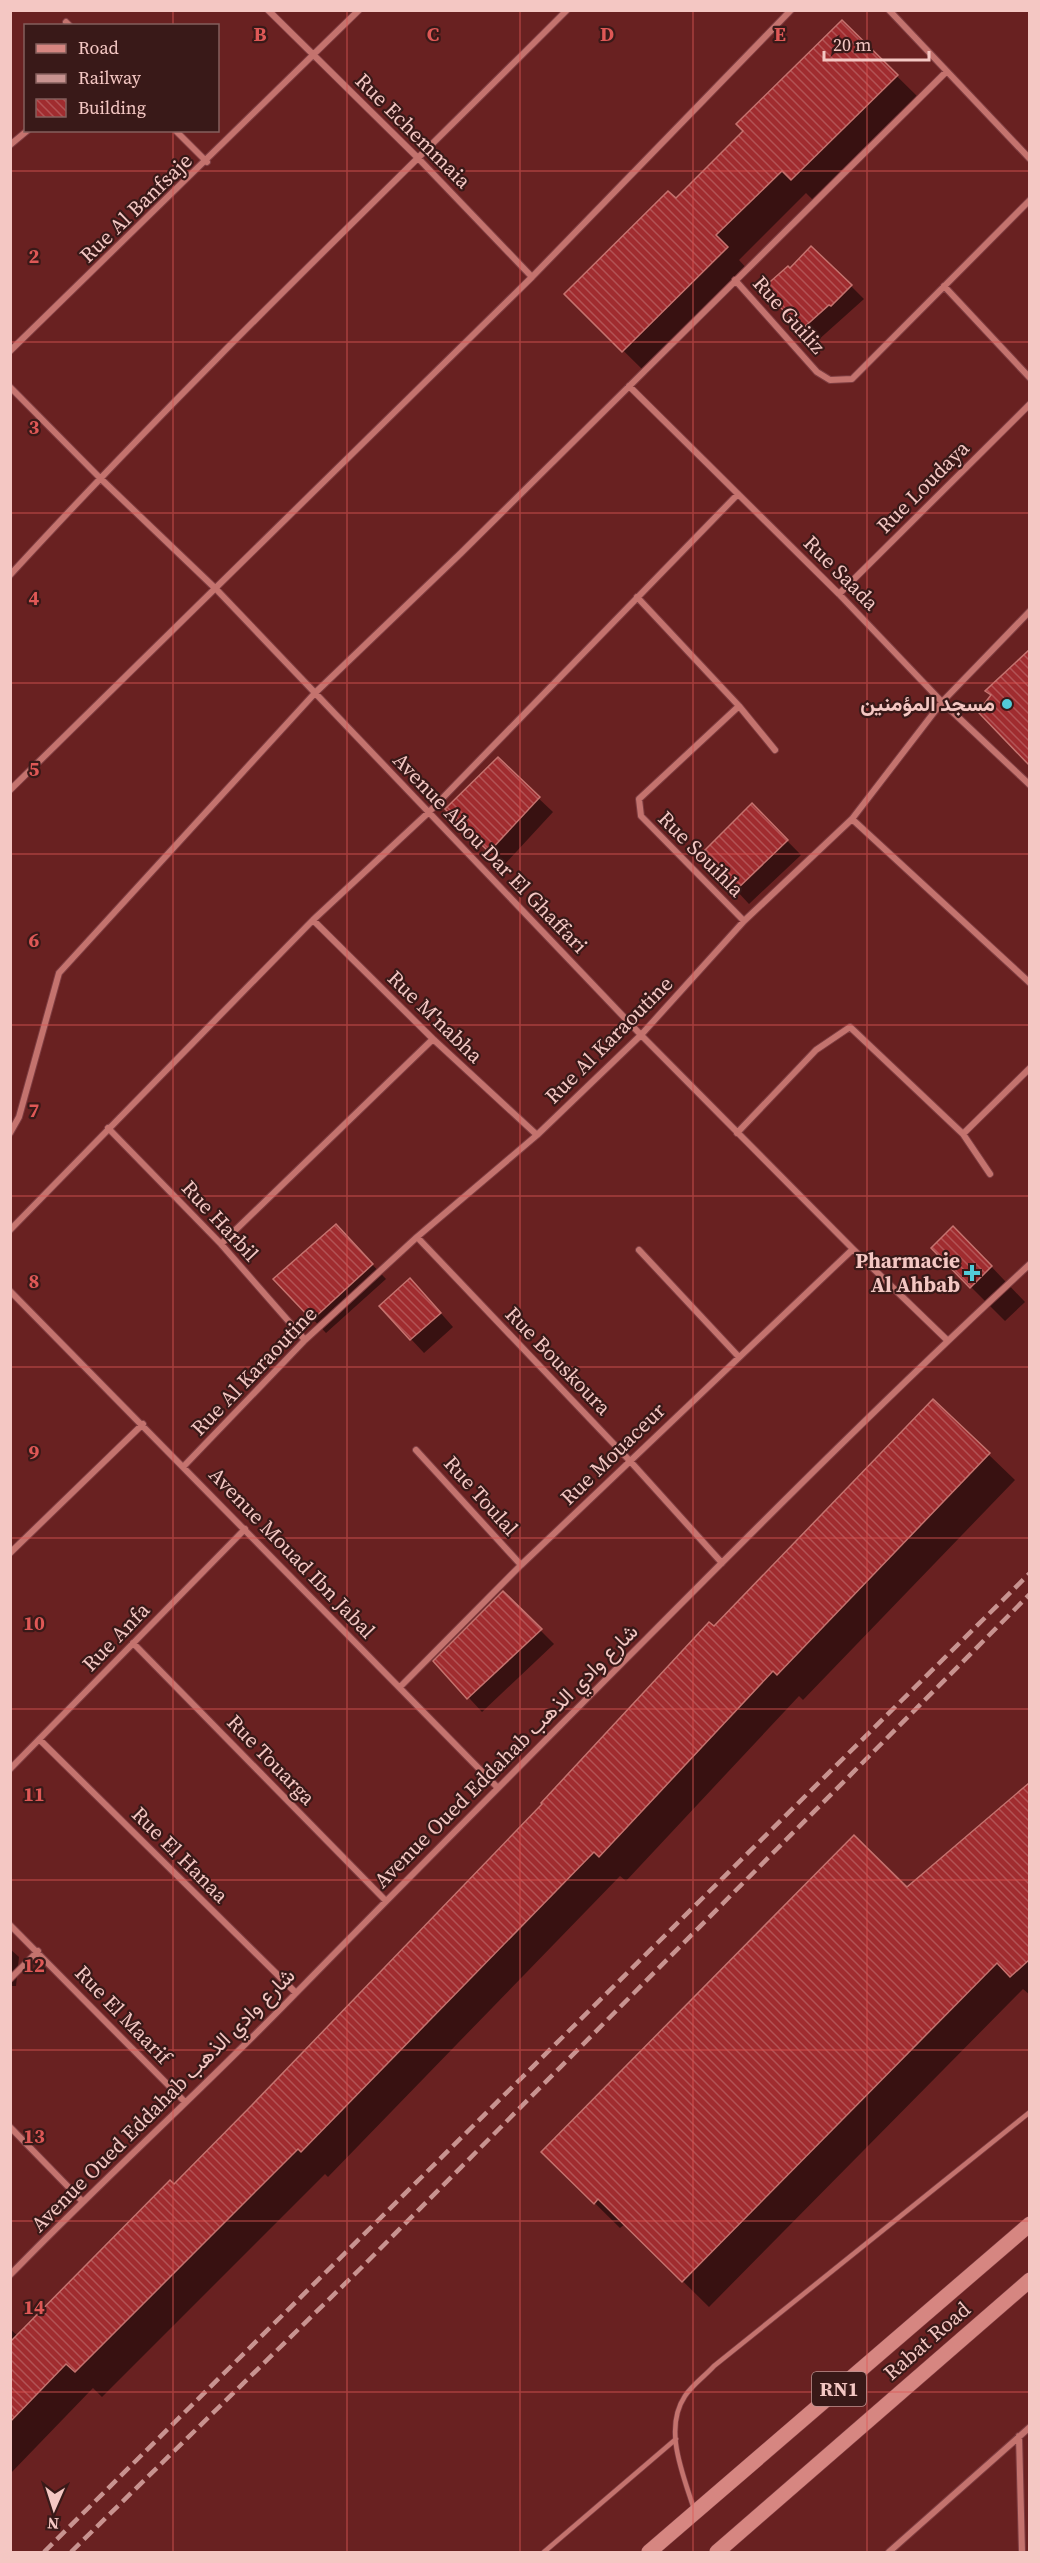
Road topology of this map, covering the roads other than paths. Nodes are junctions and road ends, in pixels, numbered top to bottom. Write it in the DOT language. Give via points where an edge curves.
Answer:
graph roads {
  1 [pos="268,10"];
  2 [pos="359,10"];
  3 [pos="567,10"];
  4 [pos="791,10"];
  5 [pos="889,10"];
  6 [pos="315,56"];
  7 [pos="945,73"];
  8 [pos="26,132"];
  9 [pos="177,132"];
  10 [pos="10,145"];
  11 [pos="418,158"];
  12 [pos="1029,159"];
  13 [pos="207,162"];
  14 [pos="1029,200"];
  15 [pos="532,277"];
  16 [pos="735,280"];
  17 [pos="944,286"];
  18 [pos="10,351"];
  19 [pos="1029,378"];
  20 [pos="628,386"];
  21 [pos="10,387"];
  22 [pos="1029,404"];
  23 [pos="100,478"];
  24 [pos="738,495"];
  25 [pos="10,575"];
  26 [pos="217,590"];
  27 [pos="839,594"];
  28 [pos="637,597"];
  29 [pos="1029,611"];
  30 [pos="315,693"];
  31 [pos="942,702"];
  32 [pos="739,706"];
  33 [pos="775,750"];
  34 [pos="1029,784"];
  35 [pos="10,790"];
  36 [pos="429,812"];
  37 [pos="852,819"];
  38 [pos="313,920"];
  39 [pos="744,921"];
  40 [pos="1029,984"];
  41 [pos="641,1035"];
  42 [pos="433,1039"];
  43 [pos="1029,1068"];
  44 [pos="108,1128"];
  45 [pos="10,1132"];
  46 [pos="737,1133"];
  47 [pos="963,1134"];
  48 [pos="537,1135"];
  49 [pos="990,1174"];
  50 [pos="10,1230"];
  51 [pos="417,1237"];
  52 [pos="221,1244"];
  53 [pos="853,1249"];
  54 [pos="639,1250"];
  55 [pos="1029,1264"];
  56 [pos="10,1291"];
  57 [pos="305,1340"];
  58 [pos="947,1340"];
  59 [pos="738,1356"];
  60 [pos="143,1424"];
  61 [pos="416,1450"];
  62 [pos="630,1461"];
  63 [pos="184,1466"];
  64 [pos="245,1529"];
  65 [pos="10,1553"];
  66 [pos="722,1563"];
  67 [pos="521,1565"];
  68 [pos="133,1643"];
  69 [pos="400,1687"];
  70 [pos="40,1740"];
  71 [pos="10,1769"];
  72 [pos="498,1788"];
  73 [pos="385,1900"];
  74 [pos="10,1925"];
  75 [pos="38,1951"];
  76 [pos="10,1979"];
  77 [pos="296,1993"];
  78 [pos="185,2102"];
  79 [pos="1029,2112"];
  80 [pos="10,2127"];
  81 [pos="82,2201"];
  82 [pos="1029,2224"];
  83 [pos="10,2275"];
  84 [pos="1029,2280"];
  85 [pos="1029,2427"];
  86 [pos="1019,2436"];
  87 [pos="676,2439"];
  88 [pos="695,2513"];
  89 [pos="544,2553"];
  90 [pos="648,2553"];
  91 [pos="717,2553"];
  92 [pos="889,2553"];
  93 [pos="1022,2553"];
  1 -- 6 [label="street, Rue Echemmaia"];
  2 -- 6 [label="street, Rue Al Banfsaje"];
  3 -- 11 [label="street"];
  4 -- 15 [label="street"];
  5 -- 7 [label="street"];
  6 -- 11 [label="street, Rue Echemmaia"];
  6 -- 13 [label="street, Rue Al Banfsaje"];
  7 -- 12 [label="street"];
  7 -- 16 [label="street"];
  8 -- 10 [label="street"];
  9 -- 13 [label="street"];
  11 -- 15 [label="street, Rue Echemmaia"];
  11 -- 23 [label="street"];
  13 -- 18 [label="street, Rue Al Banfsaje"];
  14 -- 17 [label="street"];
  15 -- 26 [label="street"];
  16 -- 17 [label="street, Rue Guiliz" via="817,372 830,380 852,379"];
  16 -- 20 [label="street"];
  17 -- 19 [label="street"];
  20 -- 24 [label="street, Rue Saada"];
  20 -- 30 [label="street"];
  21 -- 23 [label="street, Avenue Abou Dar El Ghaffari"];
  22 -- 27 [label="street, Rue Loudaya"];
  23 -- 25 [label="street"];
  23 -- 26 [label="street, Avenue Abou Dar El Ghaffari"];
  24 -- 27 [label="street, Rue Saada"];
  24 -- 28 [label="street"];
  26 -- 30 [label="street, Avenue Abou Dar El Ghaffari"];
  26 -- 35 [label="street"];
  27 -- 31 [label="street, Rue Saada"];
  28 -- 32 [label="street"];
  28 -- 36 [label="street"];
  29 -- 31 [label="street, Rue Al Karaoutine"];
  30 -- 36 [label="street, Avenue Abou Dar El Ghaffari"];
  30 -- 45 [label="street" via="59,973 19,1117"];
  31 -- 34 [label="street, Rue Saada"];
  31 -- 37 [label="street, Rue Al Karaoutine"];
  32 -- 33 [label="street"];
  32 -- 39 [label="street, Rue Souihla" via="639,799 641,816"];
  36 -- 38 [label="street"];
  36 -- 41 [label="street, Avenue Abou Dar El Ghaffari"];
  37 -- 39 [label="street, Rue Al Karaoutine"];
  37 -- 40 [label="street"];
  38 -- 42 [label="street, Rue M'nabha"];
  38 -- 44 [label="street"];
  39 -- 41 [label="street, Rue Al Karaoutine"];
  41 -- 46 [label="street, Avenue Abou Dar El Ghaffari"];
  41 -- 48 [label="street, Rue Al Karaoutine"];
  42 -- 48 [label="street, Rue M'nabha"];
  42 -- 52 [label="street"];
  43 -- 47 [label="street"];
  44 -- 50 [label="street"];
  44 -- 52 [label="street, Rue Harbil"];
  46 -- 47 [label="street" via="816,1050 850,1027"];
  46 -- 53 [label="street, Avenue Abou Dar El Ghaffari"];
  47 -- 49 [label="street"];
  48 -- 51 [label="street, Rue Al Karaoutine"];
  51 -- 57 [label="street, Rue Al Karaoutine"];
  51 -- 62 [label="street, Rue Bouskoura"];
  52 -- 57 [label="street, Rue Harbil"];
  53 -- 58 [label="street, Avenue Abou Dar El Ghaffari"];
  53 -- 59 [label="street, Rue Mouaceur"];
  54 -- 59 [label="street"];
  55 -- 58 [label="street, Avenue Oued Eddahab شارع وادي الذهب"];
  56 -- 60 [label="street, Avenue Mouad Ibn Jabal"];
  57 -- 63 [label="street, Rue Al Karaoutine"];
  58 -- 66 [label="street, Avenue Oued Eddahab شارع وادي الذهب"];
  59 -- 62 [label="street, Rue Mouaceur"];
  60 -- 63 [label="street, Avenue Mouad Ibn Jabal"];
  60 -- 65 [label="street"];
  61 -- 67 [label="street, Rue Toulal"];
  62 -- 66 [label="street, Rue Bouskoura"];
  62 -- 67 [label="street, Rue Mouaceur"];
  63 -- 64 [label="street, Avenue Mouad Ibn Jabal"];
  64 -- 68 [label="street, Rue Anfa"];
  64 -- 69 [label="street, Avenue Mouad Ibn Jabal"];
  66 -- 72 [label="street, Avenue Oued Eddahab شارع وادي الذهب"];
  67 -- 69 [label="street, Rue Mouaceur"];
  68 -- 70 [label="street, Rue Anfa"];
  68 -- 73 [label="street, Rue Touarga"];
  69 -- 72 [label="street, Avenue Mouad Ibn Jabal"];
  70 -- 71 [label="street, Rue Anfa"];
  70 -- 77 [label="street, Rue El Hanaa"];
  72 -- 73 [label="street, Avenue Oued Eddahab شارع وادي الذهب"];
  73 -- 77 [label="street, Avenue Oued Eddahab شارع وادي الذهب"];
  74 -- 75 [label="street, Rue El Maarif"];
  75 -- 76 [label="street"];
  75 -- 78 [label="street, Rue El Maarif"];
  77 -- 78 [label="street, Avenue Oued Eddahab شارع وادي الذهب"];
  78 -- 81 [label="street, Avenue Oued Eddahab شارع وادي الذهب"];
  79 -- 87 [label="lane" via="714,2366 685,2395 674,2418"];
  80 -- 81 [label="street"];
  81 -- 83 [label="street, Avenue Oued Eddahab شارع وادي الذهب"];
  82 -- 88 [label="main road, RN1"];
  84 -- 91 [label="main road, Rabat Road / RN1"];
  85 -- 86 [label="street"];
  86 -- 92 [label="street"];
  86 -- 93 [label="street"];
  87 -- 88 [label="lane"];
  87 -- 89 [label="lane"];
  88 -- 90 [label="main road, RN1"];
}
